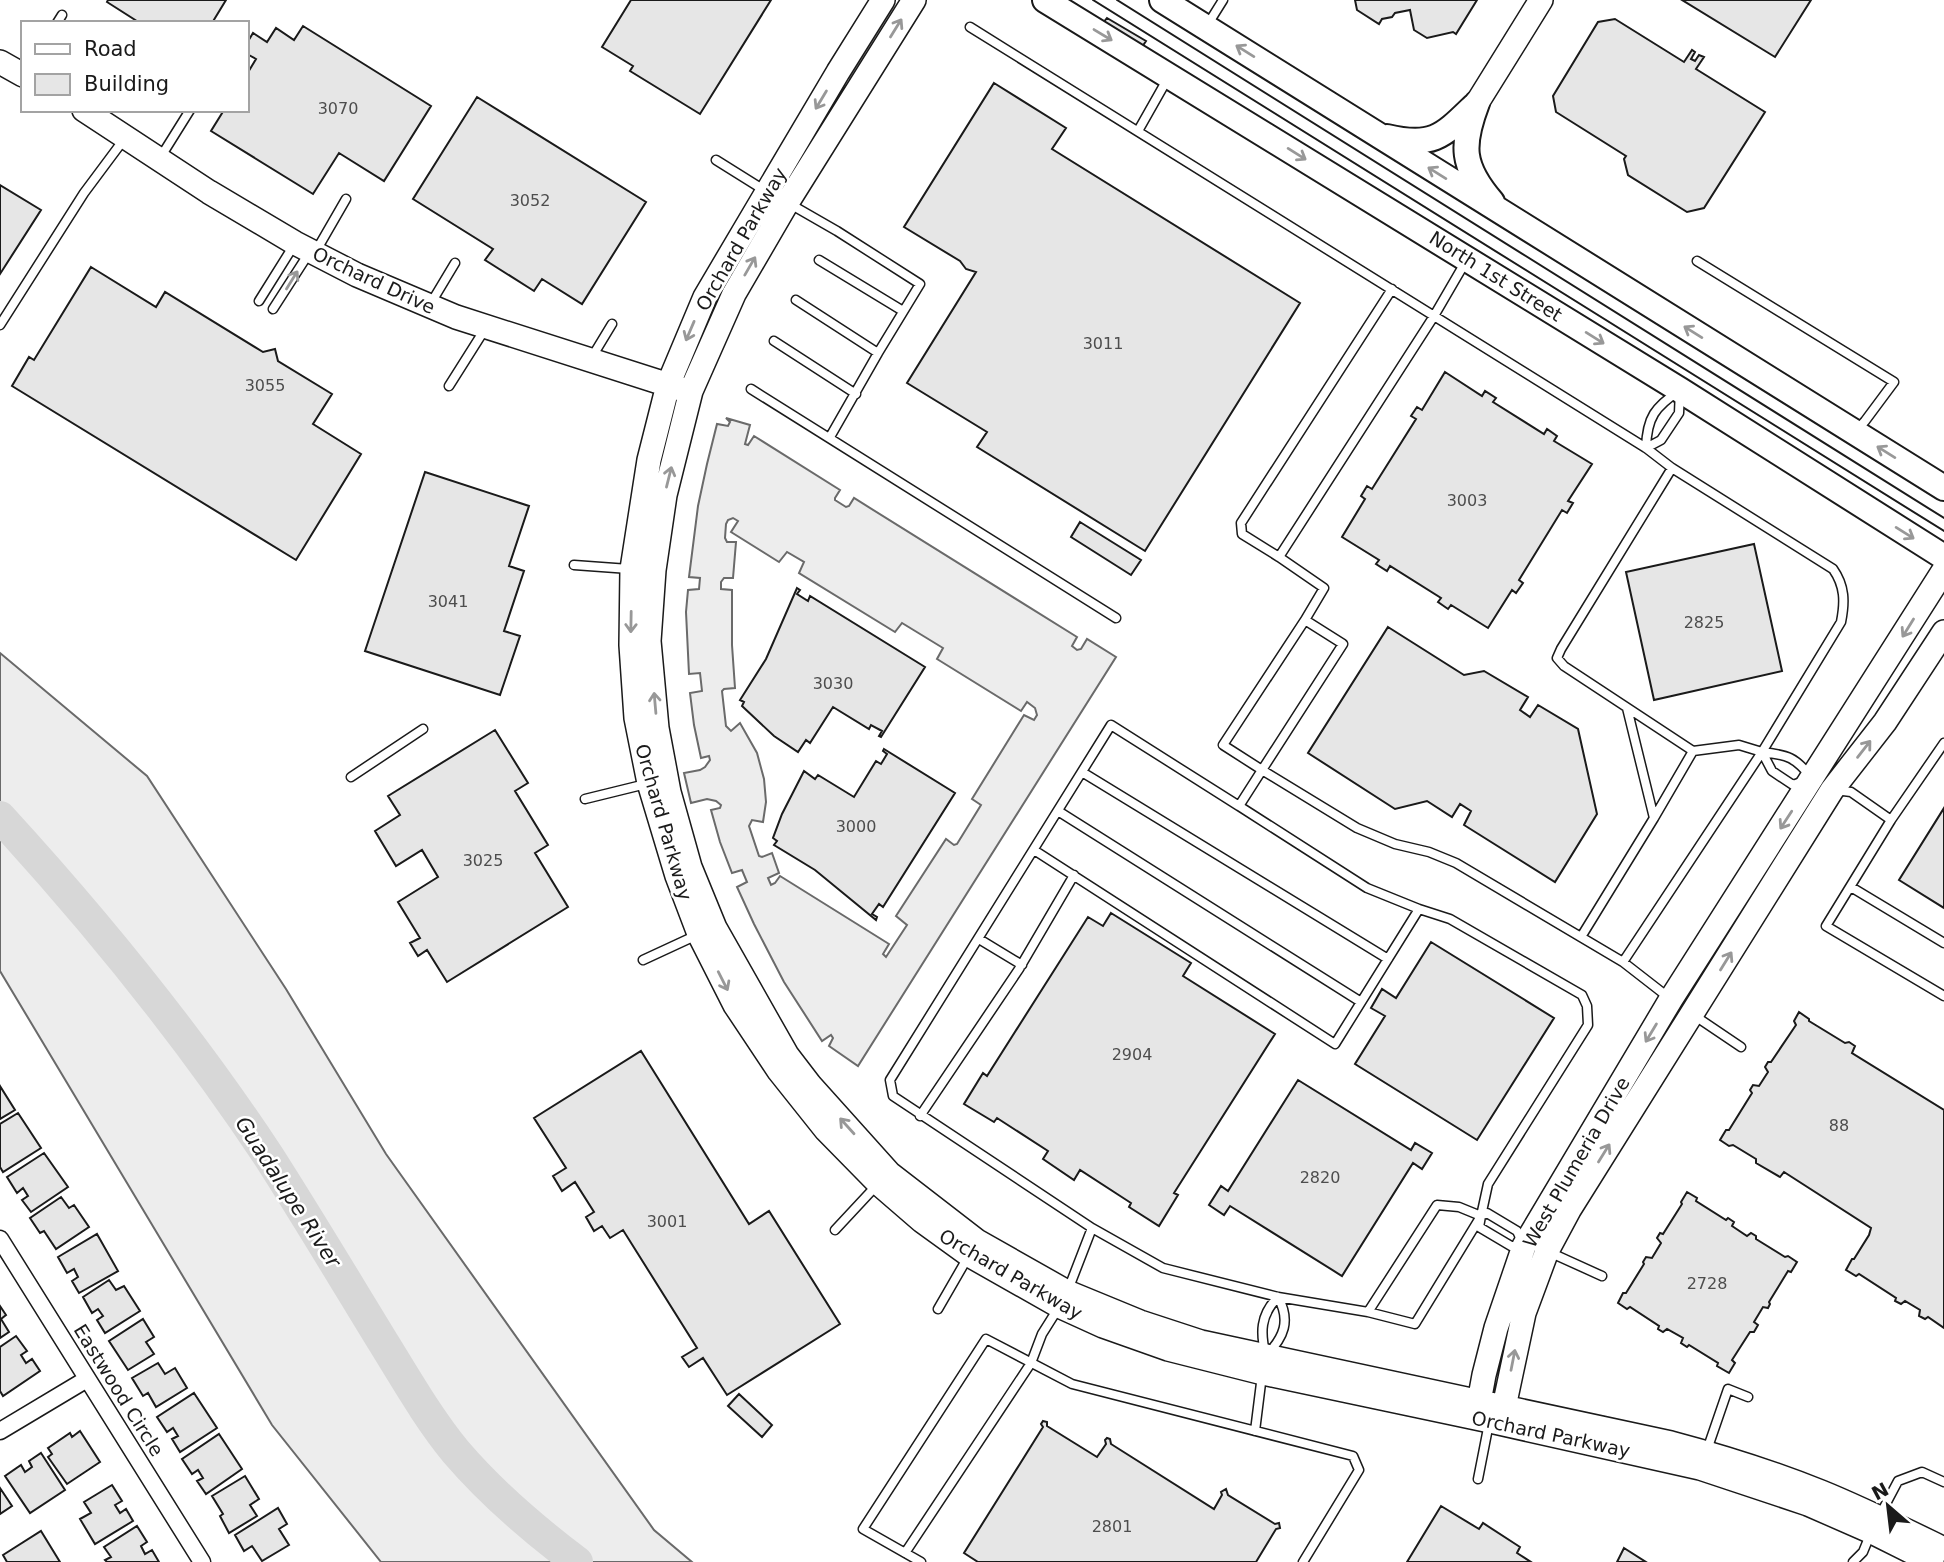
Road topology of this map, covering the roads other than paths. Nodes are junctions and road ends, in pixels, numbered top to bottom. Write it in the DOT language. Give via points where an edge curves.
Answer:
graph roads {
  1 [pos="883,0"];
  2 [pos="914,0"];
  3 [pos="1045,0"];
  4 [pos="1162,0"];
  5 [pos="1223,0"];
  6 [pos="1541,0"];
  7 [pos="970,27"];
  8 [pos="1206,27"];
  9 [pos="838,72"];
  10 [pos="1170,76"];
  11 [pos="860,85"];
  12 [pos="1477,103"];
  13 [pos="86,112"];
  14 [pos="189,112"];
  15 [pos="1138,131"];
  16 [pos="1376,135"];
  17 [pos="126,137"];
  18 [pos="159,160"];
  19 [pos="716,160"];
  20 [pos="777,197"];
  21 [pos="345,199"];
  22 [pos="1502,213"];
  23 [pos="307,249"];
  24 [pos="1467,259"];
  25 [pos="819,260"];
  26 [pos="1697,261"];
  27 [pos="455,263"];
  28 [pos="1392,289"];
  29 [pos="796,300"];
  30 [pos="259,301"];
  31 [pos="430,306"];
  32 [pos="273,309"];
  33 [pos="903,312"];
  34 [pos="1434,316"];
  35 [pos="0,324"];
  36 [pos="612,324"];
  37 [pos="486,326"];
  38 [pos="774,341"];
  39 [pos="878,353"];
  40 [pos="591,359"];
  41 [pos="449,386"];
  42 [pos="667,386"];
  43 [pos="751,388"];
  44 [pos="1680,390"];
  45 [pos="691,391"];
  46 [pos="856,394"];
  47 [pos="1854,432"];
  48 [pos="830,437"];
  49 [pos="1646,448"];
  50 [pos="1672,468"];
  51 [pos="1944,488"];
  52 [pos="1279,557"];
  53 [pos="1944,557"];
  54 [pos="574,565"];
  55 [pos="643,570"];
  56 [pos="1944,570"];
  57 [pos="1116,618"];
  58 [pos="1305,620"];
  59 [pos="1944,632"];
  60 [pos="1627,708"];
  61 [pos="423,729"];
  62 [pos="1944,743"];
  63 [pos="1693,751"];
  64 [pos="1762,752"];
  65 [pos="1262,769"];
  66 [pos="1082,772"];
  67 [pos="351,777"];
  68 [pos="1812,778"];
  69 [pos="659,788"];
  70 [pos="1832,790"];
  71 [pos="585,799"];
  72 [pos="1239,806"];
  73 [pos="1058,811"];
  74 [pos="1654,818"];
  75 [pos="1891,820"];
  76 [pos="1034,850"];
  77 [pos="1074,875"];
  78 [pos="1851,887"];
  79 [pos="1419,909"];
  80 [pos="707,931"];
  81 [pos="1581,937"];
  82 [pos="979,939"];
  83 [pos="1944,943"];
  84 [pos="1388,959"];
  85 [pos="643,960"];
  86 [pos="1623,962"];
  87 [pos="1021,965"];
  88 [pos="1944,996"];
  89 [pos="1671,999"];
  90 [pos="1362,1002"];
  91 [pos="1692,1014"];
  92 [pos="1741,1047"];
  93 [pos="920,1115"];
  94 [pos="884,1178"];
  95 [pos="1480,1216"];
  96 [pos="1092,1228"];
  97 [pos="835,1230"];
  98 [pos="0,1239"];
  99 [pos="1535,1249"];
  100 [pos="969,1255"];
  101 [pos="1602,1276"];
  102 [pos="1278,1297"];
  103 [pos="1063,1299"];
  104 [pos="938,1308"];
  105 [pos="1368,1312"];
  106 [pos="1031,1363"];
  107 [pos="1264,1364"];
  108 [pos="87,1379"];
  109 [pos="1748,1397"];
  110 [pos="1491,1410"];
  111 [pos="1255,1431"];
  112 [pos="0,1432"];
  113 [pos="1703,1460"];
  114 [pos="1478,1479"];
  115 [pos="1944,1482"];
  116 [pos="1875,1525"];
  117 [pos="1944,1549"];
  118 [pos="905,1553"];
  119 [pos="202,1562"];
  120 [pos="921,1562"];
  121 [pos="1303,1562"];
  122 [pos="1853,1562"];
  123 [pos="1932,1562"];
  1 -- 9 [label="main road, Orchard Parkway"];
  11 -- 2 [label="main road, Orchard Parkway, one-way"];
  3 -- 10 [label="main road, North 1st Street, one-way"];
  4 -- 8 [label="main road"];
  5 -- 8 [label="lane"];
  6 -- 12 [label="main road"];
  7 -- 15 [label="lane"];
  16 -- 8 [label="main road, one-way"];
  9 -- 11 [label="main road"];
  9 -- 20 [label="main road, Orchard Parkway, one-way"];
  10 -- 15 [label="lane"];
  10 -- 24 [label="main road, North 1st Street, one-way"];
  11 -- 20 [label="main road, Orchard Parkway"];
  12 -- 16 [label="main road" via="1440,136 1427,141"];
  12 -- 22 [label="main road" via="1468,126 1468,164"];
  13 -- 17 [label="main road, Orchard Drive"];
  14 -- 18 [label="lane"];
  15 -- 28 [label="lane"];
  22 -- 16 [label="main road, one-way"];
  17 -- 18 [label="main road, Orchard Drive"];
  17 -- 35 [label="lane"];
  18 -- 23 [label="main road, Orchard Drive"];
  19 -- 20 [label="lane"];
  20 -- 33 [label="lane" via="920,284"];
  20 -- 42 [label="main road, Orchard Parkway, one-way" via="705,297"];
  45 -- 20 [label="main road, Orchard Parkway, one-way"];
  21 -- 23 [label="lane"];
  47 -- 22 [label="main road, one-way"];
  23 -- 30 [label="lane"];
  23 -- 31 [label="main road, Orchard Drive"];
  32 -- 23 [label="lane, one-way"];
  24 -- 34 [label="lane"];
  24 -- 44 [label="main road, North 1st Street, one-way"];
  25 -- 33 [label="lane"];
  26 -- 47 [label="lane" via="1894,382"];
  27 -- 31 [label="lane"];
  28 -- 34 [label="lane"];
  28 -- 52 [label="lane" via="1241,523 1242,534"];
  29 -- 39 [label="lane"];
  31 -- 37 [label="main road, Orchard Drive"];
  33 -- 39 [label="lane"];
  34 -- 49 [label="lane"];
  34 -- 52 [label="lane"];
  36 -- 40 [label="lane"];
  37 -- 40 [label="main road, Orchard Drive"];
  37 -- 41 [label="lane"];
  38 -- 46 [label="lane"];
  39 -- 46 [label="lane"];
  40 -- 42 [label="main road, Orchard Drive"];
  42 -- 45 [label="main road, Orchard Drive"];
  42 -- 55 [label="main road, Orchard Parkway" via="649,460"];
  43 -- 48 [label="lane"];
  44 -- 49 [label="lane" via="1662,403 1647,427"];
  44 -- 49 [label="lane" via="1679,413 1661,440"];
  44 -- 53 [label="main road, North 1st Street, one-way"];
  55 -- 45 [label="main road, Orchard Parkway, one-way"];
  46 -- 48 [label="lane"];
  51 -- 47 [label="main road, one-way"];
  48 -- 57 [label="lane"];
  49 -- 50 [label="lane"];
  50 -- 60 [label="lane" via="1557,658"];
  50 -- 64 [label="lane" via="1833,569 1839,578 1845,605 1841,622"];
  52 -- 58 [label="lane" via="1324,587"];
  54 -- 55 [label="lane"];
  55 -- 69 [label="main road, Orchard Parkway" via="631,645 636,718"];
  56 -- 68 [label="main road, West Plumeria Drive, one-way"];
  58 -- 65 [label="lane" via="1343,644"];
  58 -- 65 [label="lane" via="1223,745"];
  70 -- 59 [label="main road, West Plumeria Drive, one-way" via="1885,722"];
  60 -- 63 [label="lane"];
  60 -- 74 [label="lane"];
  61 -- 67 [label="lane"];
  62 -- 75 [label="lane"];
  63 -- 64 [label="lane" via="1740,745"];
  63 -- 74 [label="lane"];
  64 -- 68 [label="lane" via="1785,755"];
  64 -- 68 [label="lane" via="1772,771 1793,785"];
  64 -- 86 [label="lane"];
  65 -- 72 [label="lane"];
  65 -- 81 [label="lane" via="1357,828 1456,863"];
  66 -- 72 [label="lane" via="1111,725"];
  66 -- 73 [label="lane"];
  66 -- 84 [label="lane"];
  68 -- 70 [label="main road"];
  68 -- 89 [label="main road, West Plumeria Drive, one-way"];
  69 -- 71 [label="lane"];
  69 -- 80 [label="main road, Orchard Parkway" via="677,876"];
  70 -- 75 [label="lane" via="1851,792"];
  91 -- 70 [label="main road, West Plumeria Drive, one-way"];
  72 -- 79 [label="lane" via="1367,888"];
  73 -- 76 [label="lane"];
  73 -- 90 [label="lane"];
  74 -- 81 [label="lane"];
  75 -- 78 [label="lane"];
  76 -- 77 [label="lane"];
  76 -- 82 [label="lane"];
  77 -- 87 [label="lane"];
  77 -- 90 [label="lane" via="1335,1044"];
  78 -- 83 [label="lane"];
  78 -- 88 [label="lane" via="1826,926"];
  79 -- 84 [label="lane"];
  79 -- 95 [label="lane" via="1450,919 1581,995 1587,1006 1588,1025 1488,1184"];
  80 -- 85 [label="lane"];
  80 -- 94 [label="main road, Orchard Parkway" via="735,1005 779,1071 826,1130"];
  81 -- 86 [label="lane"];
  82 -- 87 [label="lane"];
  82 -- 93 [label="lane" via="890,1080 893,1096"];
  84 -- 90 [label="lane"];
  86 -- 89 [label="lane"];
  87 -- 93 [label="lane"];
  89 -- 91 [label="main road"];
  89 -- 99 [label="main road, West Plumeria Drive, one-way"];
  91 -- 92 [label="lane"];
  99 -- 91 [label="main road, West Plumeria Drive, one-way" via="1569,1210"];
  93 -- 96 [label="lane"];
  94 -- 97 [label="lane"];
  94 -- 100 [label="main road, Orchard Parkway" via="922,1221"];
  94 -- 103 [label="main road, Orchard Parkway"];
  95 -- 99 [label="lane" via="1487,1213 1517,1231"];
  95 -- 99 [label="lane" via="1479,1227 1511,1246"];
  95 -- 105 [label="lane" via="1459,1207 1437,1205"];
  95 -- 105 [label="lane" via="1415,1324"];
  96 -- 102 [label="lane" via="1163,1268"];
  96 -- 103 [label="lane"];
  98 -- 108 [label="street, Eastwood Circle"];
  99 -- 101 [label="lane"];
  99 -- 110 [label="main road, West Plumeria Drive" via="1524,1313"];
  100 -- 103 [label="main road, Orchard Parkway"];
  100 -- 104 [label="lane"];
  102 -- 105 [label="lane"];
  102 -- 107 [label="lane" via="1267,1308 1261,1336"];
  102 -- 107 [label="lane" via="1286,1310 1281,1340"];
  103 -- 106 [label="lane"];
  103 -- 107 [label="main road, Orchard Parkway"];
  106 -- 111 [label="lane" via="1072,1384"];
  106 -- 118 [label="lane"];
  106 -- 118 [label="lane" via="986,1339 863,1529"];
  107 -- 110 [label="main road, Orchard Parkway"];
  107 -- 111 [label="lane"];
  108 -- 112 [label="street"];
  108 -- 119 [label="street, Eastwood Circle"];
  109 -- 113 [label="lane" via="1728,1389"];
  110 -- 113 [label="main road, Orchard Parkway"];
  110 -- 114 [label="lane"];
  111 -- 121 [label="lane" via="1353,1456 1359,1470"];
  113 -- 116 [label="main road, Orchard Parkway" via="1808,1504"];
  115 -- 116 [label="lane" via="1922,1472 1898,1481"];
  116 -- 117 [label="main road, Orchard Parkway"];
  116 -- 122 [label="lane"];
  116 -- 123 [label="main road, Orchard Parkway"];
  118 -- 120 [label="lane"];
}
